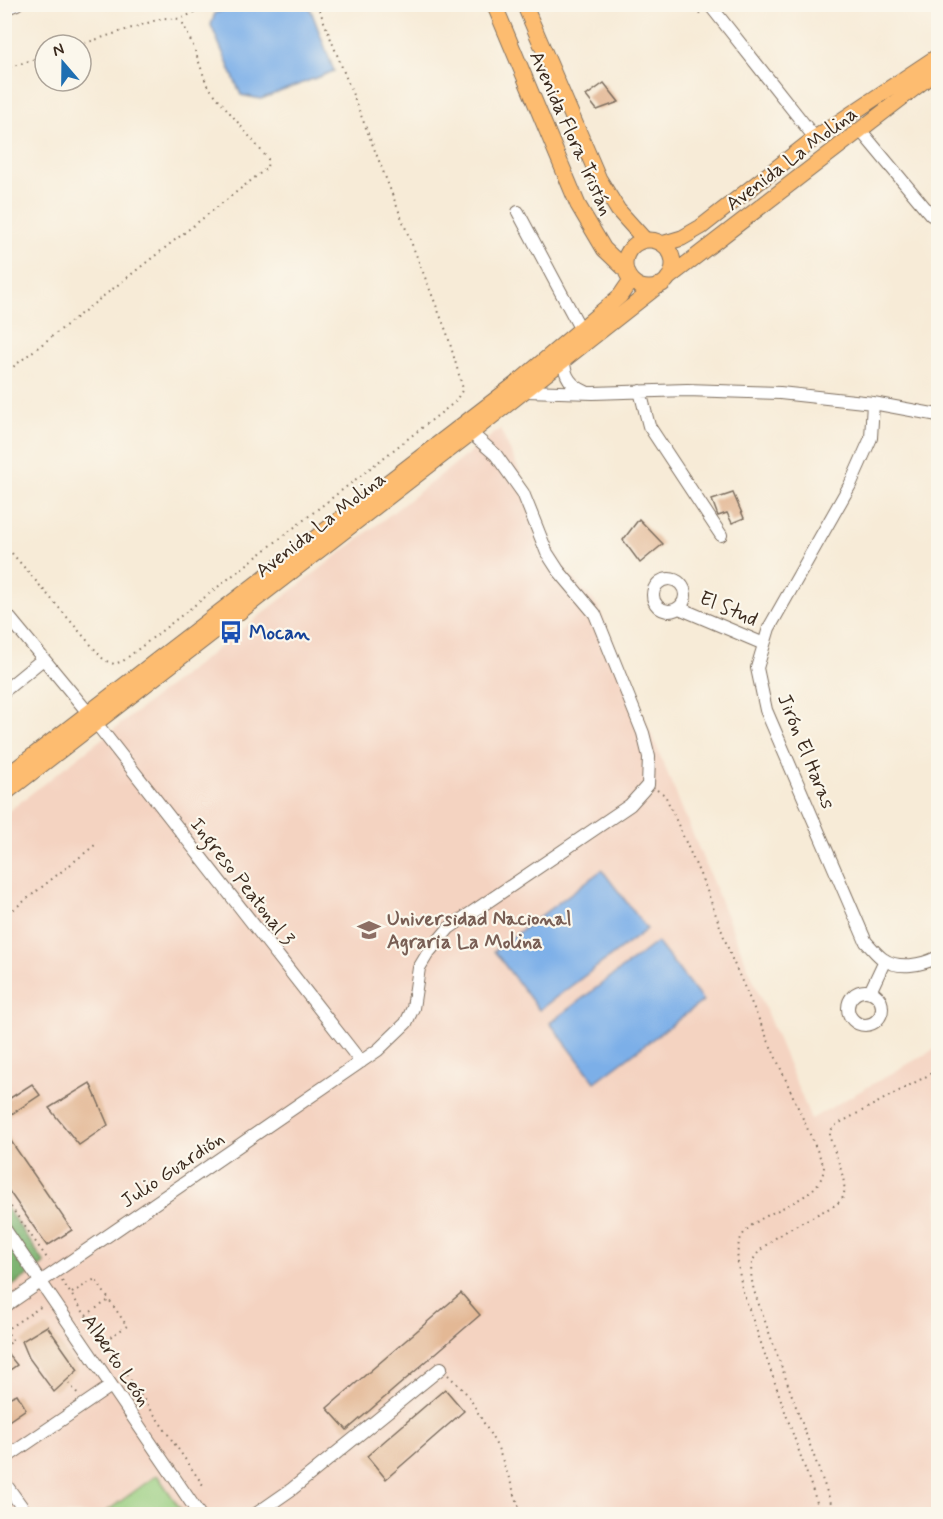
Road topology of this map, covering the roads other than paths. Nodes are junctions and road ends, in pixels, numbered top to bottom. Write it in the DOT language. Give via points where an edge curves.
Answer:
graph roads {
  1 [pos="17,4"];
  2 [pos="494,4"];
  3 [pos="524,4"];
  4 [pos="709,4"];
  5 [pos="4,9"];
  6 [pos="939,56"];
  7 [pos="939,70"];
  8 [pos="861,131"];
  9 [pos="815,138"];
  10 [pos="518,212"];
  11 [pos="931,215"];
  12 [pos="645,240"];
  13 [pos="662,244"];
  14 [pos="628,275"];
  15 [pos="663,281"];
  16 [pos="580,330"];
  17 [pos="564,360"];
  18 [pos="524,385"];
  19 [pos="640,391"];
  20 [pos="593,393"];
  21 [pos="873,403"];
  22 [pos="939,415"];
  23 [pos="471,433"];
  24 [pos="721,535"];
  25 [pos="679,608"];
  26 [pos="4,611"];
  27 [pos="764,644"];
  28 [pos="43,659"];
  29 [pos="4,691"];
  30 [pos="92,718"];
  31 [pos="6,783"];
  32 [pos="939,957"];
  33 [pos="885,960"];
  34 [pos="870,992"];
  35 [pos="361,1062"];
  36 [pos="4,1228"];
  37 [pos="40,1282"];
  38 [pos="4,1307"];
  39 [pos="441,1368"];
  40 [pos="111,1386"];
  41 [pos="4,1459"];
  42 [pos="4,1482"];
  43 [pos="27,1515"];
  44 [pos="199,1515"];
  45 [pos="256,1515"];
  1 -- 5 [label="street"];
  2 -- 14 [label="main road, Avenida Flora Tristán" via="578,205 604,249"];
  3 -- 12 [label="main road, Avenida Flora Tristán" via="598,180"];
  4 -- 9 [label="street"];
  6 -- 9 [label="main road, Avenida La Molina"];
  7 -- 8 [label="main road, Avenida La Molina"];
  8 -- 11 [label="street"];
  8 -- 15 [label="main road, Avenida La Molina"];
  9 -- 13 [label="main road, Avenida La Molina" via="701,227"];
  10 -- 16 [label="street"];
  12 -- 13 [label="main road"];
  12 -- 14 [label="main road" via="631,248 625,262"];
  13 -- 15 [label="main road" via="673,261"];
  14 -- 15 [label="main road" via="642,286"];
  14 -- 16 [label="main road, Avenida La Molina" via="620,296"];
  15 -- 17 [label="main road, Avenida La Molina"];
  16 -- 18 [label="main road, Avenida La Molina"];
  17 -- 18 [label="main road, Avenida La Molina"];
  17 -- 20 [label="street" via="569,380 579,389"];
  18 -- 20 [label="street"];
  18 -- 23 [label="main road, Avenida La Molina"];
  18 -- 30 [label="main road, Avenida La Molina"];
  19 -- 20 [label="street"];
  19 -- 21 [label="street" via="768,392"];
  19 -- 24 [label="street" via="649,426"];
  21 -- 22 [label="street"];
  21 -- 27 [label="street, Jirón El Haras" via="871,438"];
  23 -- 30 [label="main road, Avenida La Molina"];
  23 -- 35 [label="street, Julio Guardión" via="496,455 523,493 547,553 595,614 643,732 650,766 648,785 630,805 449,928 419,968 413,1008 406,1023"];
  25 -- 27 [label="street, El Stud"];
  26 -- 28 [label="street, Ingreso Peatonal 3"];
  27 -- 33 [label="street, Jirón El Haras" via="757,668 766,710 866,942"];
  28 -- 29 [label="street"];
  28 -- 30 [label="street, Ingreso Peatonal 3"];
  30 -- 31 [label="main road, Avenida La Molina"];
  30 -- 35 [label="street, Ingreso Peatonal 3"];
  32 -- 33 [label="street" via="899,966"];
  33 -- 34 [label="street"];
  35 -- 37 [label="street, Julio Guardión"];
  36 -- 37 [label="street, Alberto León"];
  37 -- 38 [label="street, Julio Guardión"];
  37 -- 40 [label="street, Alberto León"];
  39 -- 45 [label="street"];
  40 -- 41 [label="street"];
  40 -- 44 [label="street, Alberto León"];
  42 -- 43 [label="street"];
}
